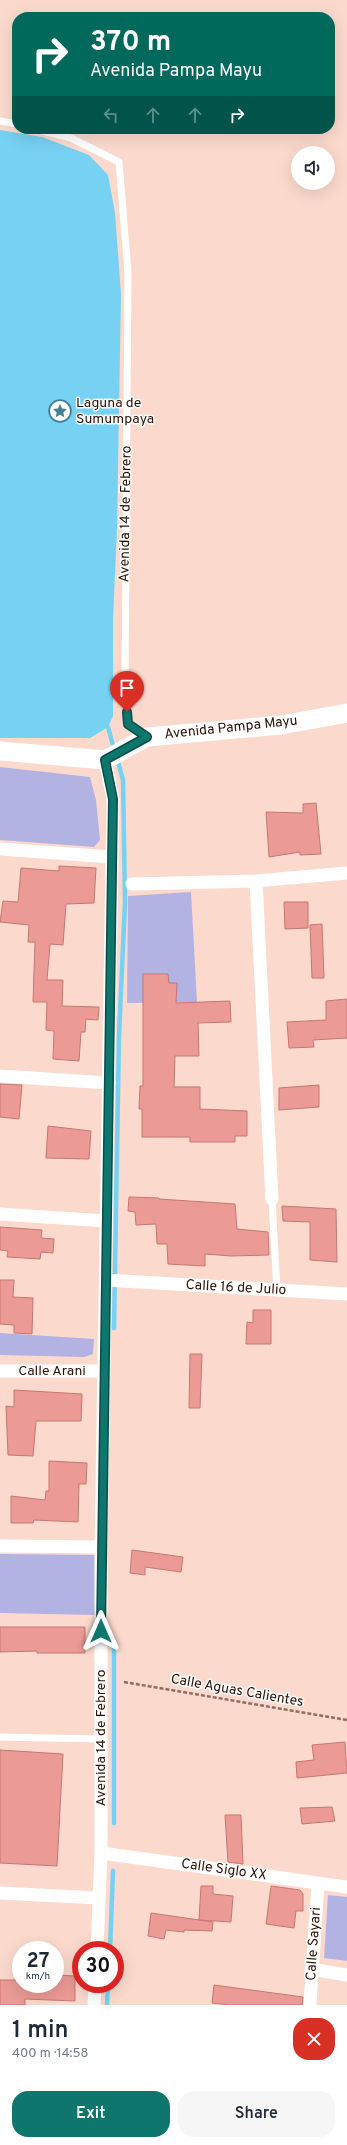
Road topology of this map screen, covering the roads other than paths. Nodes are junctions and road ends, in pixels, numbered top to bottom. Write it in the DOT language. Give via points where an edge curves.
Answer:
graph roads {
  1 [pos="0,121"];
  2 [pos="12,123"];
  3 [pos="56,134"];
  4 [pos="347,713"];
  5 [pos="147,737"];
  6 [pos="0,751"];
  7 [pos="105,760"];
  8 [pos="0,849"];
  9 [pos="111,857"];
  10 [pos="347,873"];
  11 [pos="256,881"];
  12 [pos="132,884"];
  13 [pos="0,1076"];
  14 [pos="109,1083"];
  15 [pos="272,1199"];
  16 [pos="0,1214"];
  17 [pos="106,1221"];
  18 [pos="107,1280"];
  19 [pos="277,1291"];
  20 [pos="347,1294"];
  21 [pos="0,1371"];
  22 [pos="104,1371"];
  23 [pos="0,1546"];
  24 [pos="102,1546"];
  25 [pos="0,1737"];
  26 [pos="100,1739"];
  27 [pos="101,1853"];
  28 [pos="318,1884"];
  29 [pos="347,1887"];
  30 [pos="0,1893"];
  31 [pos="99,1898"];
  32 [pos="97,1941"];
  33 [pos="311,1969"];
  34 [pos="347,1975"];
  35 [pos="95,1993"];
  36 [pos="94,2005"];
  37 [pos="310,2005"];
  1 -- 2 [label="lane"];
  3 -- 5 [label="lane, Avenida 14 de Febrero" via="72,138 119,162 128,272 125,687 128,724"];
  4 -- 5 [label="street, Avenida Pampa Mayu" via="281,725"];
  5 -- 7 [label="street, Avenida Pampa Mayu"];
  6 -- 7 [label="street"];
  7 -- 9 [label="street, Avenida 14 de Febrero" via="113,799"];
  8 -- 9 [label="street"];
  9 -- 14 [label="street, Avenida 14 de Febrero"];
  10 -- 11 [label="street"];
  11 -- 12 [label="street"];
  11 -- 15 [label="street"];
  13 -- 14 [label="street"];
  14 -- 17 [label="street, Avenida 14 de Febrero"];
  15 -- 19 [label="lane"];
  16 -- 17 [label="street"];
  17 -- 18 [label="street, Avenida 14 de Febrero"];
  18 -- 19 [label="street, Calle 16 de Julio"];
  18 -- 22 [label="street, Avenida 14 de Febrero"];
  19 -- 20 [label="street, Calle 16 de Julio"];
  21 -- 22 [label="street, Calle Arani"];
  22 -- 24 [label="street, Avenida 14 de Febrero"];
  23 -- 24 [label="street"];
  24 -- 26 [label="street, Avenida 14 de Febrero"];
  25 -- 26 [label="lane"];
  26 -- 27 [label="street, Avenida 14 de Febrero"];
  27 -- 28 [label="street, Calle Siglo XX"];
  27 -- 31 [label="street, Avenida 14 de Febrero"];
  28 -- 29 [label="street, Calle Siglo XX"];
  28 -- 33 [label="street, Calle Sayari"];
  30 -- 31 [label="street"];
  31 -- 32 [label="street, Avenida 14 de Febrero"];
  33 -- 34 [label="street"];
  33 -- 37 [label="street, Calle Sayari"];
  35 -- 36 [label="street"];
}
